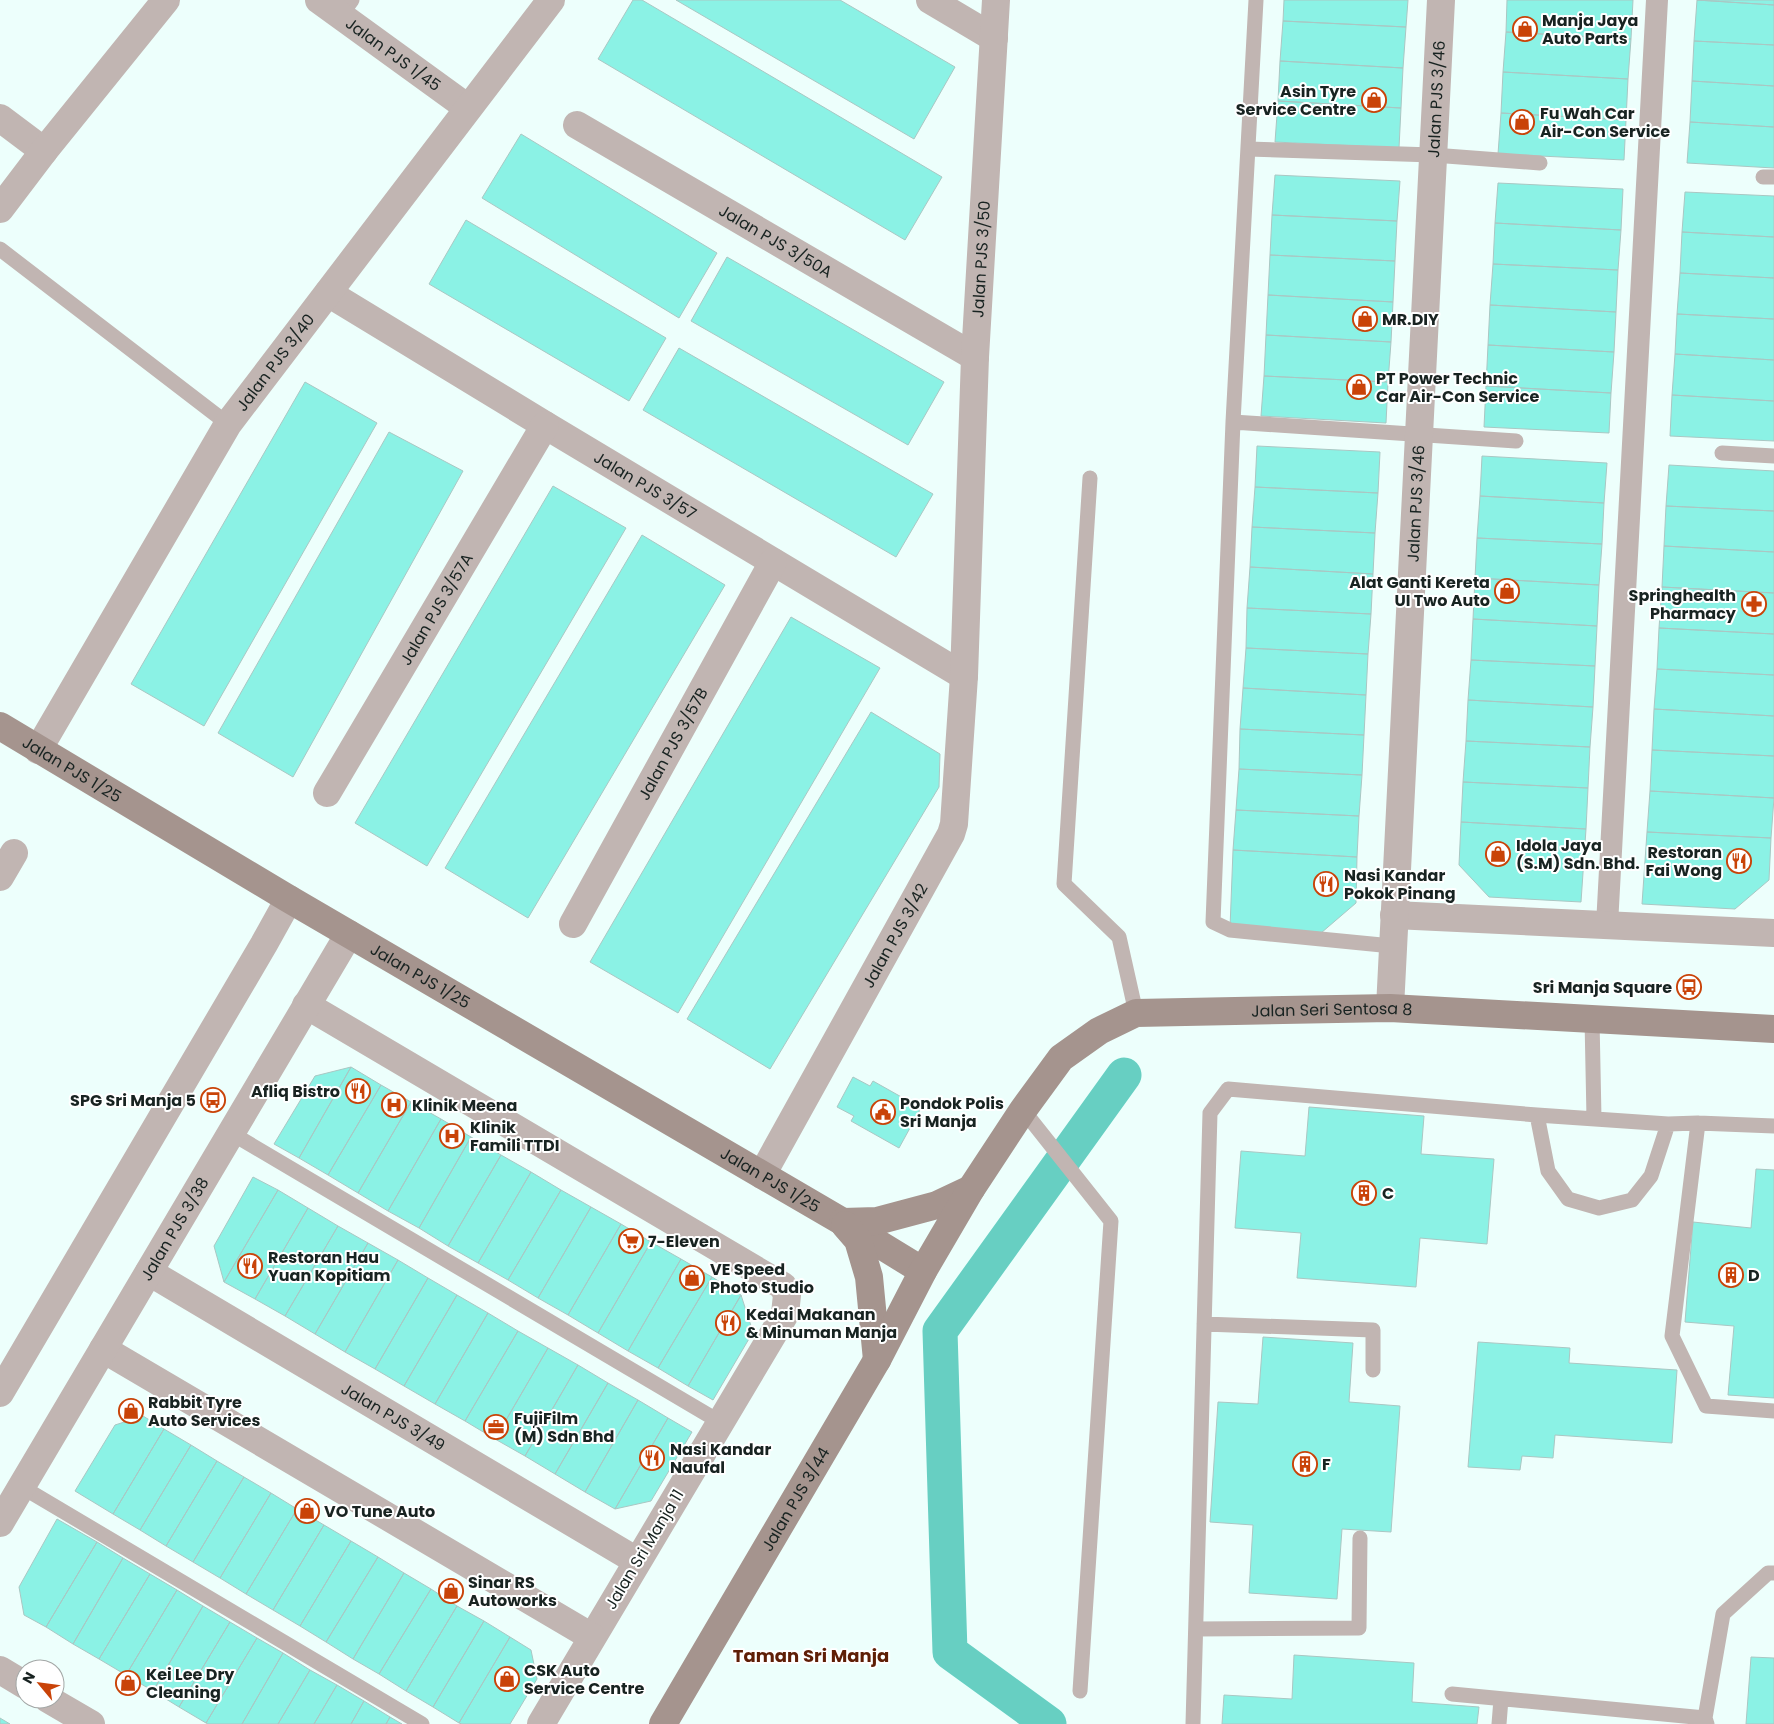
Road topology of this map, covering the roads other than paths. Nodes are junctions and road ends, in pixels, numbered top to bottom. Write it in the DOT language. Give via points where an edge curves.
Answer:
graph roads {
  1 [pos="166,0"];
  2 [pos="319,0"];
  3 [pos="551,0"];
  4 [pos="930,0"];
  5 [pos="996,0"];
  6 [pos="1256,0"];
  7 [pos="1441,0"];
  8 [pos="1657,0"];
  9 [pos="346,8"];
  10 [pos="994,38"];
  11 [pos="468,108"];
  12 [pos="0,118"];
  13 [pos="577,125"];
  14 [pos="1248,149"];
  15 [pos="44,151"];
  16 [pos="1433,155"];
  17 [pos="1540,162"];
  18 [pos="0,209"];
  19 [pos="0,249"];
  20 [pos="328,293"];
  21 [pos="975,357"];
  22 [pos="1233,422"];
  23 [pos="228,424"];
  24 [pos="545,425"];
  25 [pos="1418,435"];
  26 [pos="1516,441"];
  27 [pos="1722,453"];
  28 [pos="1774,456"];
  29 [pos="1090,478"];
  30 [pos="970,517"];
  31 [pos="773,562"];
  32 [pos="964,676"];
  33 [pos="0,726"];
  34 [pos="38,750"];
  35 [pos="327,793"];
  36 [pos="14,853"];
  37 [pos="0,877"];
  38 [pos="289,898"];
  39 [pos="1394,915"];
  40 [pos="573,924"];
  41 [pos="1607,925"];
  42 [pos="1774,933"];
  43 [pos="349,934"];
  44 [pos="1392,946"];
  45 [pos="306,1005"];
  46 [pos="1390,1008"];
  47 [pos="1136,1013"];
  48 [pos="1592,1019"];
  49 [pos="1774,1029"];
  50 [pos="1023,1110"];
  51 [pos="1536,1115"];
  52 [pos="1594,1118"];
  53 [pos="1698,1123"];
  54 [pos="1668,1124"];
  55 [pos="1774,1126"];
  56 [pos="231,1133"];
  57 [pos="762,1175"];
  58 [pos="972,1189"];
  59 [pos="843,1222"];
  60 [pos="923,1271"];
  61 [pos="149,1272"];
  62 [pos="1204,1324"];
  63 [pos="103,1349"];
  64 [pos="9,1355"];
  65 [pos="877,1360"];
  66 [pos="1373,1370"];
  67 [pos="0,1394"];
  68 [pos="1774,1411"];
  69 [pos="720,1422"];
  70 [pos="22,1486"];
  71 [pos="0,1523"];
  72 [pos="1360,1538"];
  73 [pos="637,1561"];
  74 [pos="1774,1573"];
  75 [pos="1196,1629"];
  76 [pos="592,1637"];
  77 [pos="0,1670"];
  78 [pos="15,1679"];
  79 [pos="1080,1691"];
  80 [pos="1452,1694"];
  81 [pos="1501,1699"];
  82 [pos="65,1709"];
  83 [pos="1706,1721"];
  84 [pos="91,1724"];
  85 [pos="422,1724"];
  86 [pos="541,1724"];
  87 [pos="663,1724"];
  88 [pos="1193,1724"];
  89 [pos="1499,1724"];
  1 -- 15 [label="street"];
  2 -- 9 [label="street, Jalan PJS 1/45"];
  3 -- 11 [label="street, Jalan PJS 3/40"];
  4 -- 10 [label="street"];
  5 -- 10 [label="street, Jalan PJS 3/50"];
  6 -- 14 [label="lane"];
  7 -- 16 [label="street, Jalan PJS 3/46"];
  8 -- 41 [label="street"];
  9 -- 11 [label="street, Jalan PJS 1/45"];
  10 -- 21 [label="street, Jalan PJS 3/50"];
  11 -- 20 [label="street, Jalan PJS 3/40"];
  12 -- 15 [label="street"];
  13 -- 21 [label="street, Jalan PJS 3/50A"];
  14 -- 16 [label="lane"];
  14 -- 22 [label="lane"];
  15 -- 18 [label="street"];
  16 -- 17 [label="lane"];
  16 -- 25 [label="street, Jalan PJS 3/46"];
  19 -- 23 [label="lane"];
  20 -- 23 [label="street, Jalan PJS 3/40"];
  20 -- 24 [label="street, Jalan PJS 3/57"];
  21 -- 30 [label="street, Jalan PJS 3/50"];
  22 -- 25 [label="lane"];
  22 -- 44 [label="lane" via="1213,922 1230,930"];
  23 -- 34 [label="street, Jalan PJS 3/40"];
  24 -- 31 [label="street, Jalan PJS 3/57"];
  24 -- 35 [label="street, Jalan PJS 3/57A"];
  25 -- 26 [label="lane"];
  25 -- 39 [label="street, Jalan PJS 3/46"];
  27 -- 28 [label="lane"];
  29 -- 47 [label="lane" via="1064,884 1120,937"];
  30 -- 32 [label="street, Jalan PJS 3/42"];
  31 -- 32 [label="street, Jalan PJS 3/57"];
  31 -- 40 [label="street, Jalan PJS 3/57B"];
  32 -- 57 [label="street, Jalan PJS 3/42" via="951,834"];
  33 -- 34 [label="main road, Jalan PJS 1/25"];
  34 -- 38 [label="main road, Jalan PJS 1/25"];
  36 -- 37 [label="street"];
  38 -- 43 [label="main road, Jalan PJS 1/25"];
  38 -- 64 [label="street" via="264,944"];
  39 -- 41 [label="street"];
  39 -- 44 [label="street, Jalan PJS 3/46"];
  41 -- 42 [label="street"];
  43 -- 45 [label="street, Jalan PJS 3/38"];
  43 -- 57 [label="main road, Jalan PJS 1/25"];
  44 -- 46 [label="street, Jalan PJS 3/46"];
  45 -- 56 [label="street, Jalan PJS 3/38"];
  45 -- 69 [label="street, Jalan Sri Manja 11" via="782,1286 787,1295 784,1314"];
  46 -- 47 [label="main road, Jalan Seri Sentosa 8"];
  46 -- 48 [label="main road, Jalan Seri Sentosa 8"];
  47 -- 50 [label="main road, Jalan Seri Sentosa 8" via="1099,1031 1061,1058"];
  48 -- 49 [label="main road, Jalan Seri Sentosa 8"];
  48 -- 52 [label="lane"];
  50 -- 58 [label="main road, Jalan Seri Sentosa 8"];
  50 -- 79 [label="lane" via="1110,1221"];
  51 -- 52 [label="lane"];
  51 -- 54 [label="lane" via="1548,1171 1568,1200 1599,1208 1632,1200 1651,1176"];
  51 -- 62 [label="lane" via="1228,1089 1210,1113"];
  52 -- 54 [label="lane"];
  53 -- 54 [label="lane"];
  53 -- 55 [label="lane"];
  53 -- 68 [label="lane" via="1672,1336 1706,1406"];
  56 -- 61 [label="street, Jalan PJS 3/38"];
  56 -- 69 [label="lane"];
  57 -- 59 [label="main road, Jalan PJS 1/25"];
  58 -- 59 [label="main road" via="937,1205 877,1222"];
  58 -- 60 [label="main road, Jalan Seri Sentosa 8"];
  59 -- 60 [label="main road, Jalan PJS 1/25"];
  59 -- 65 [label="main road" via="858,1240 870,1277"];
  60 -- 65 [label="main road, Jalan PJS 3/44"];
  61 -- 63 [label="street, Jalan PJS 3/38"];
  61 -- 73 [label="street, Jalan PJS 3/49"];
  62 -- 66 [label="lane" via="1373,1330"];
  62 -- 75 [label="lane"];
  63 -- 70 [label="street, Jalan PJS 3/38"];
  63 -- 76 [label="street"];
  64 -- 67 [label="street"];
  65 -- 87 [label="main road, Jalan PJS 3/44"];
  69 -- 73 [label="street, Jalan Sri Manja 11"];
  70 -- 71 [label="street, Jalan PJS 3/38"];
  70 -- 85 [label="lane"];
  72 -- 75 [label="lane" via="1359,1628"];
  73 -- 76 [label="street, Jalan Sri Manja 11"];
  74 -- 83 [label="lane" via="1768,1573 1723,1614"];
  75 -- 88 [label="lane"];
  76 -- 86 [label="street, Jalan Sri Manja 11"];
  77 -- 78 [label="street"];
  80 -- 81 [label="lane"];
  81 -- 83 [label="lane"];
  81 -- 89 [label="lane"];
  82 -- 84 [label="street"];
}
